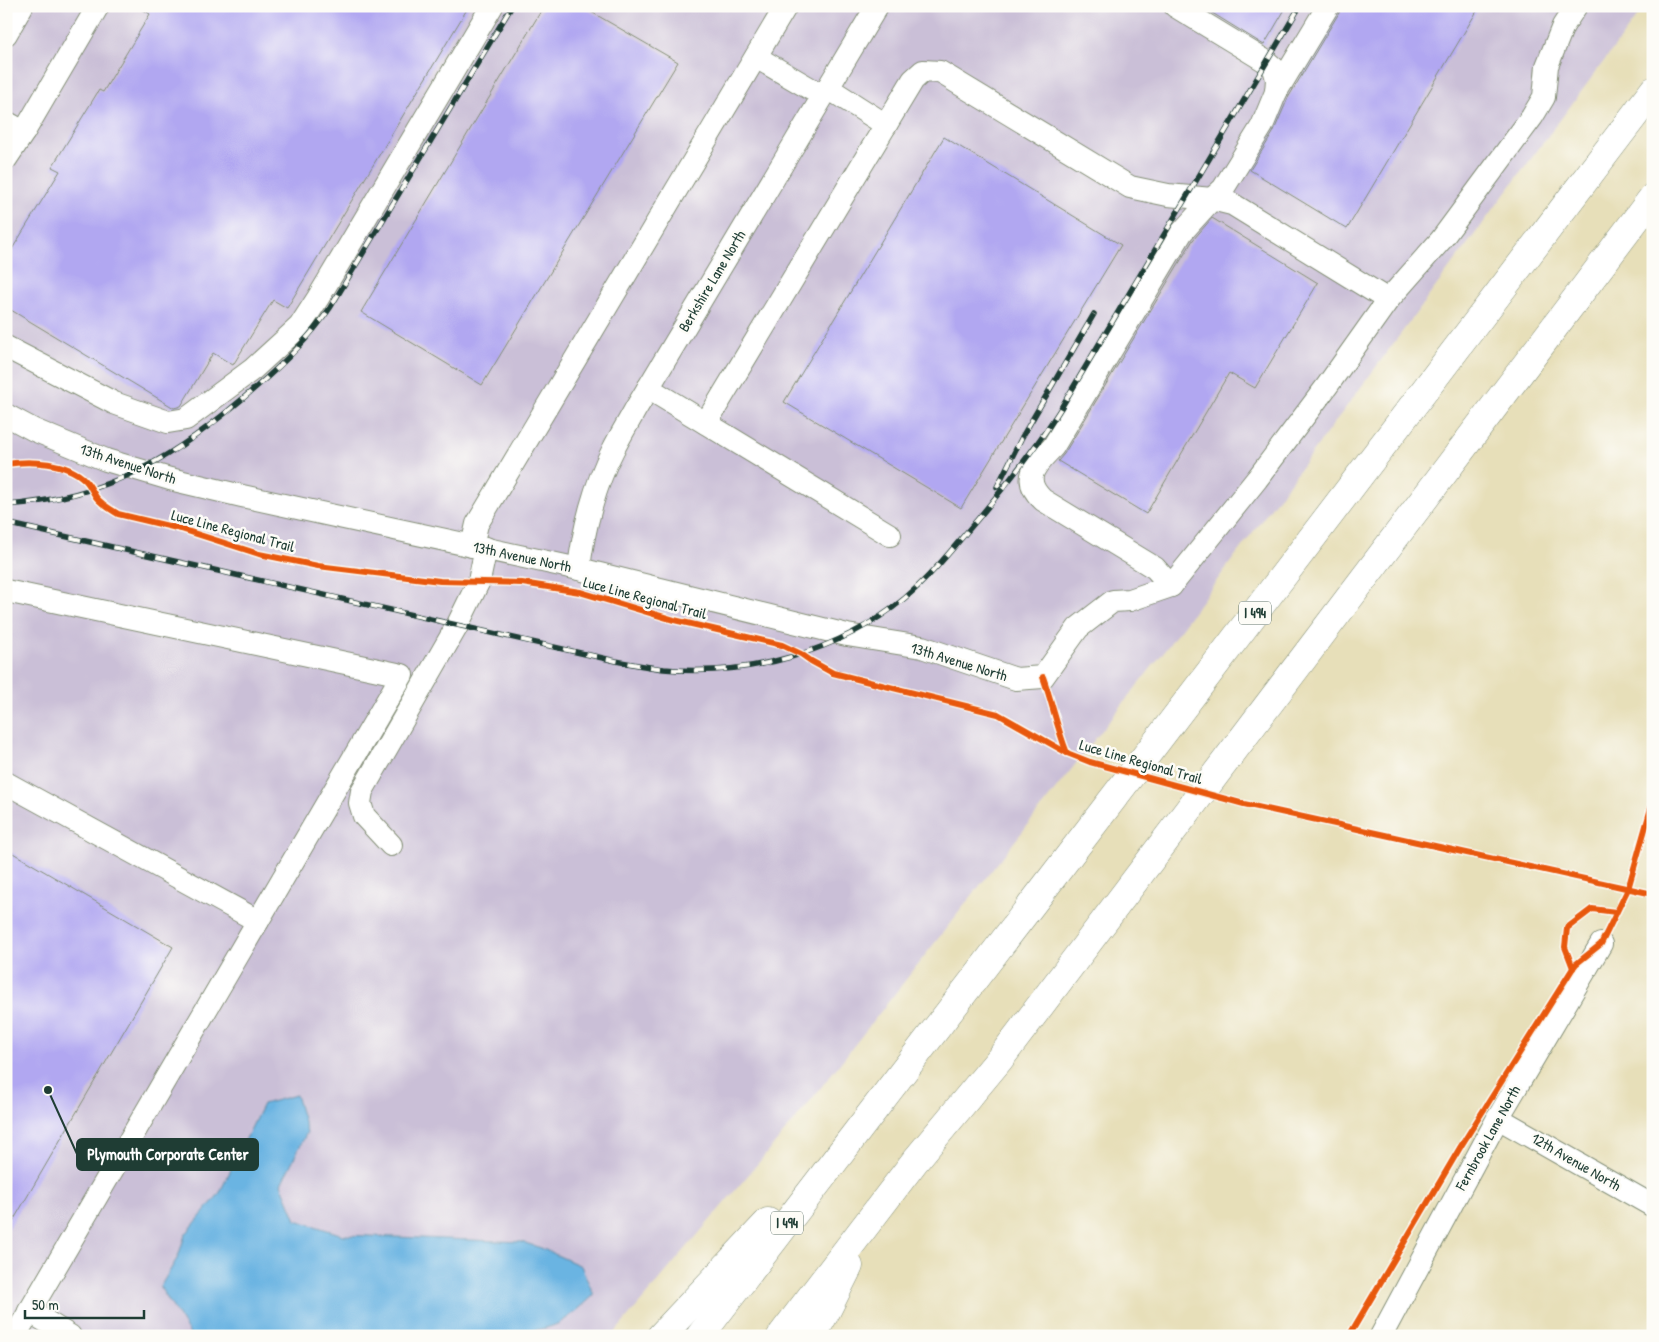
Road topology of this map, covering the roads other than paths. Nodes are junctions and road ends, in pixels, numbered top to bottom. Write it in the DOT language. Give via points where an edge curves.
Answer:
graph roads {
  1 [pos="22,6"];
  2 [pos="98,6"];
  3 [pos="492,6"];
  4 [pos="786,6"];
  5 [pos="877,6"];
  6 [pos="1175,6"];
  7 [pos="1314,6"];
  8 [pos="1328,6"];
  9 [pos="1576,6"];
  10 [pos="6,34"];
  11 [pos="756,57"];
  12 [pos="1274,68"];
  13 [pos="1653,86"];
  14 [pos="1653,91"];
  15 [pos="825,92"];
  16 [pos="1276,92"];
  17 [pos="1635,114"];
  18 [pos="886,125"];
  19 [pos="15,127"];
  20 [pos="6,159"];
  21 [pos="1653,197"];
  22 [pos="1212,198"];
  23 [pos="1388,300"];
  24 [pos="6,347"];
  25 [pos="648,388"];
  26 [pos="6,415"];
  27 [pos="706,424"];
  28 [pos="890,535"];
  29 [pos="479,547"];
  30 [pos="579,569"];
  31 [pos="1171,586"];
  32 [pos="6,591"];
  33 [pos="6,783"];
  34 [pos="391,845"];
  35 [pos="258,921"];
  36 [pos="1601,944"];
  37 [pos="873,1110"];
  38 [pos="1498,1118"];
  39 [pos="1653,1206"];
  40 [pos="874,1214"];
  41 [pos="29,1311"];
  42 [pos="15,1336"];
  43 [pos="70,1336"];
  44 [pos="661,1336"];
  45 [pos="700,1336"];
  46 [pos="781,1336"];
  47 [pos="812,1336"];
  48 [pos="1381,1336"];
  1 -- 10 [label="street"];
  2 -- 19 [label="street"];
  3 -- 24 [label="street" via="300,326 253,369 186,419 168,422 114,403"];
  4 -- 11 [label="street"];
  5 -- 15 [label="street, Berkshire Lane North"];
  6 -- 12 [label="street"];
  7 -- 12 [label="street"];
  8 -- 16 [label="street"];
  9 -- 23 [label="street" via="1547,66 1544,97 1532,117 1441,240"];
  11 -- 15 [label="street"];
  11 -- 29 [label="street" via="477,524"];
  12 -- 16 [label="street"];
  13 -- 17 [label="highway"];
  14 -- 17 [label="highway, I 494"];
  15 -- 18 [label="street"];
  15 -- 25 [label="street, Berkshire Lane North"];
  16 -- 22 [label="street" via="1262,126 1231,178"];
  17 -- 37 [label="highway, I 494"];
  18 -- 22 [label="street" via="913,80 923,71 940,72 1130,187 1168,195"];
  18 -- 27 [label="street"];
  19 -- 20 [label="street"];
  21 -- 40 [label="highway" via="999,1060"];
  22 -- 23 [label="street" via="1232,204"];
  22 -- 31 [label="street" via="1182,232 1053,447 1034,467 1031,476 1036,494 1043,500 1155,568"];
  23 -- 31 [label="street" via="1257,479"];
  25 -- 27 [label="street"];
  25 -- 30 [label="street, Berkshire Lane North" via="612,452 589,516"];
  26 -- 29 [label="street, 13th Avenue North" via="68,445 138,471"];
  27 -- 28 [label="street"];
  29 -- 30 [label="street, 13th Avenue North"];
  29 -- 34 [label="street" via="479,581 457,626 362,791 360,803 364,816"];
  30 -- 31 [label="street, 13th Avenue North" via="847,635 922,647 1016,679 1043,677 1078,628 1113,601 1130,600"];
  32 -- 35 [label="street" via="402,676"];
  33 -- 35 [label="street"];
  35 -- 41 [label="street"];
  36 -- 38 [label="street, Fernbrook Lane North"];
  37 -- 44 [label="highway"];
  37 -- 45 [label="highway, I 494"];
  38 -- 39 [label="street, 12th Avenue North"];
  38 -- 48 [label="street, Fernbrook Lane North"];
  40 -- 46 [label="highway"];
  40 -- 47 [label="highway"];
  41 -- 42 [label="street"];
  41 -- 43 [label="street"];
}
